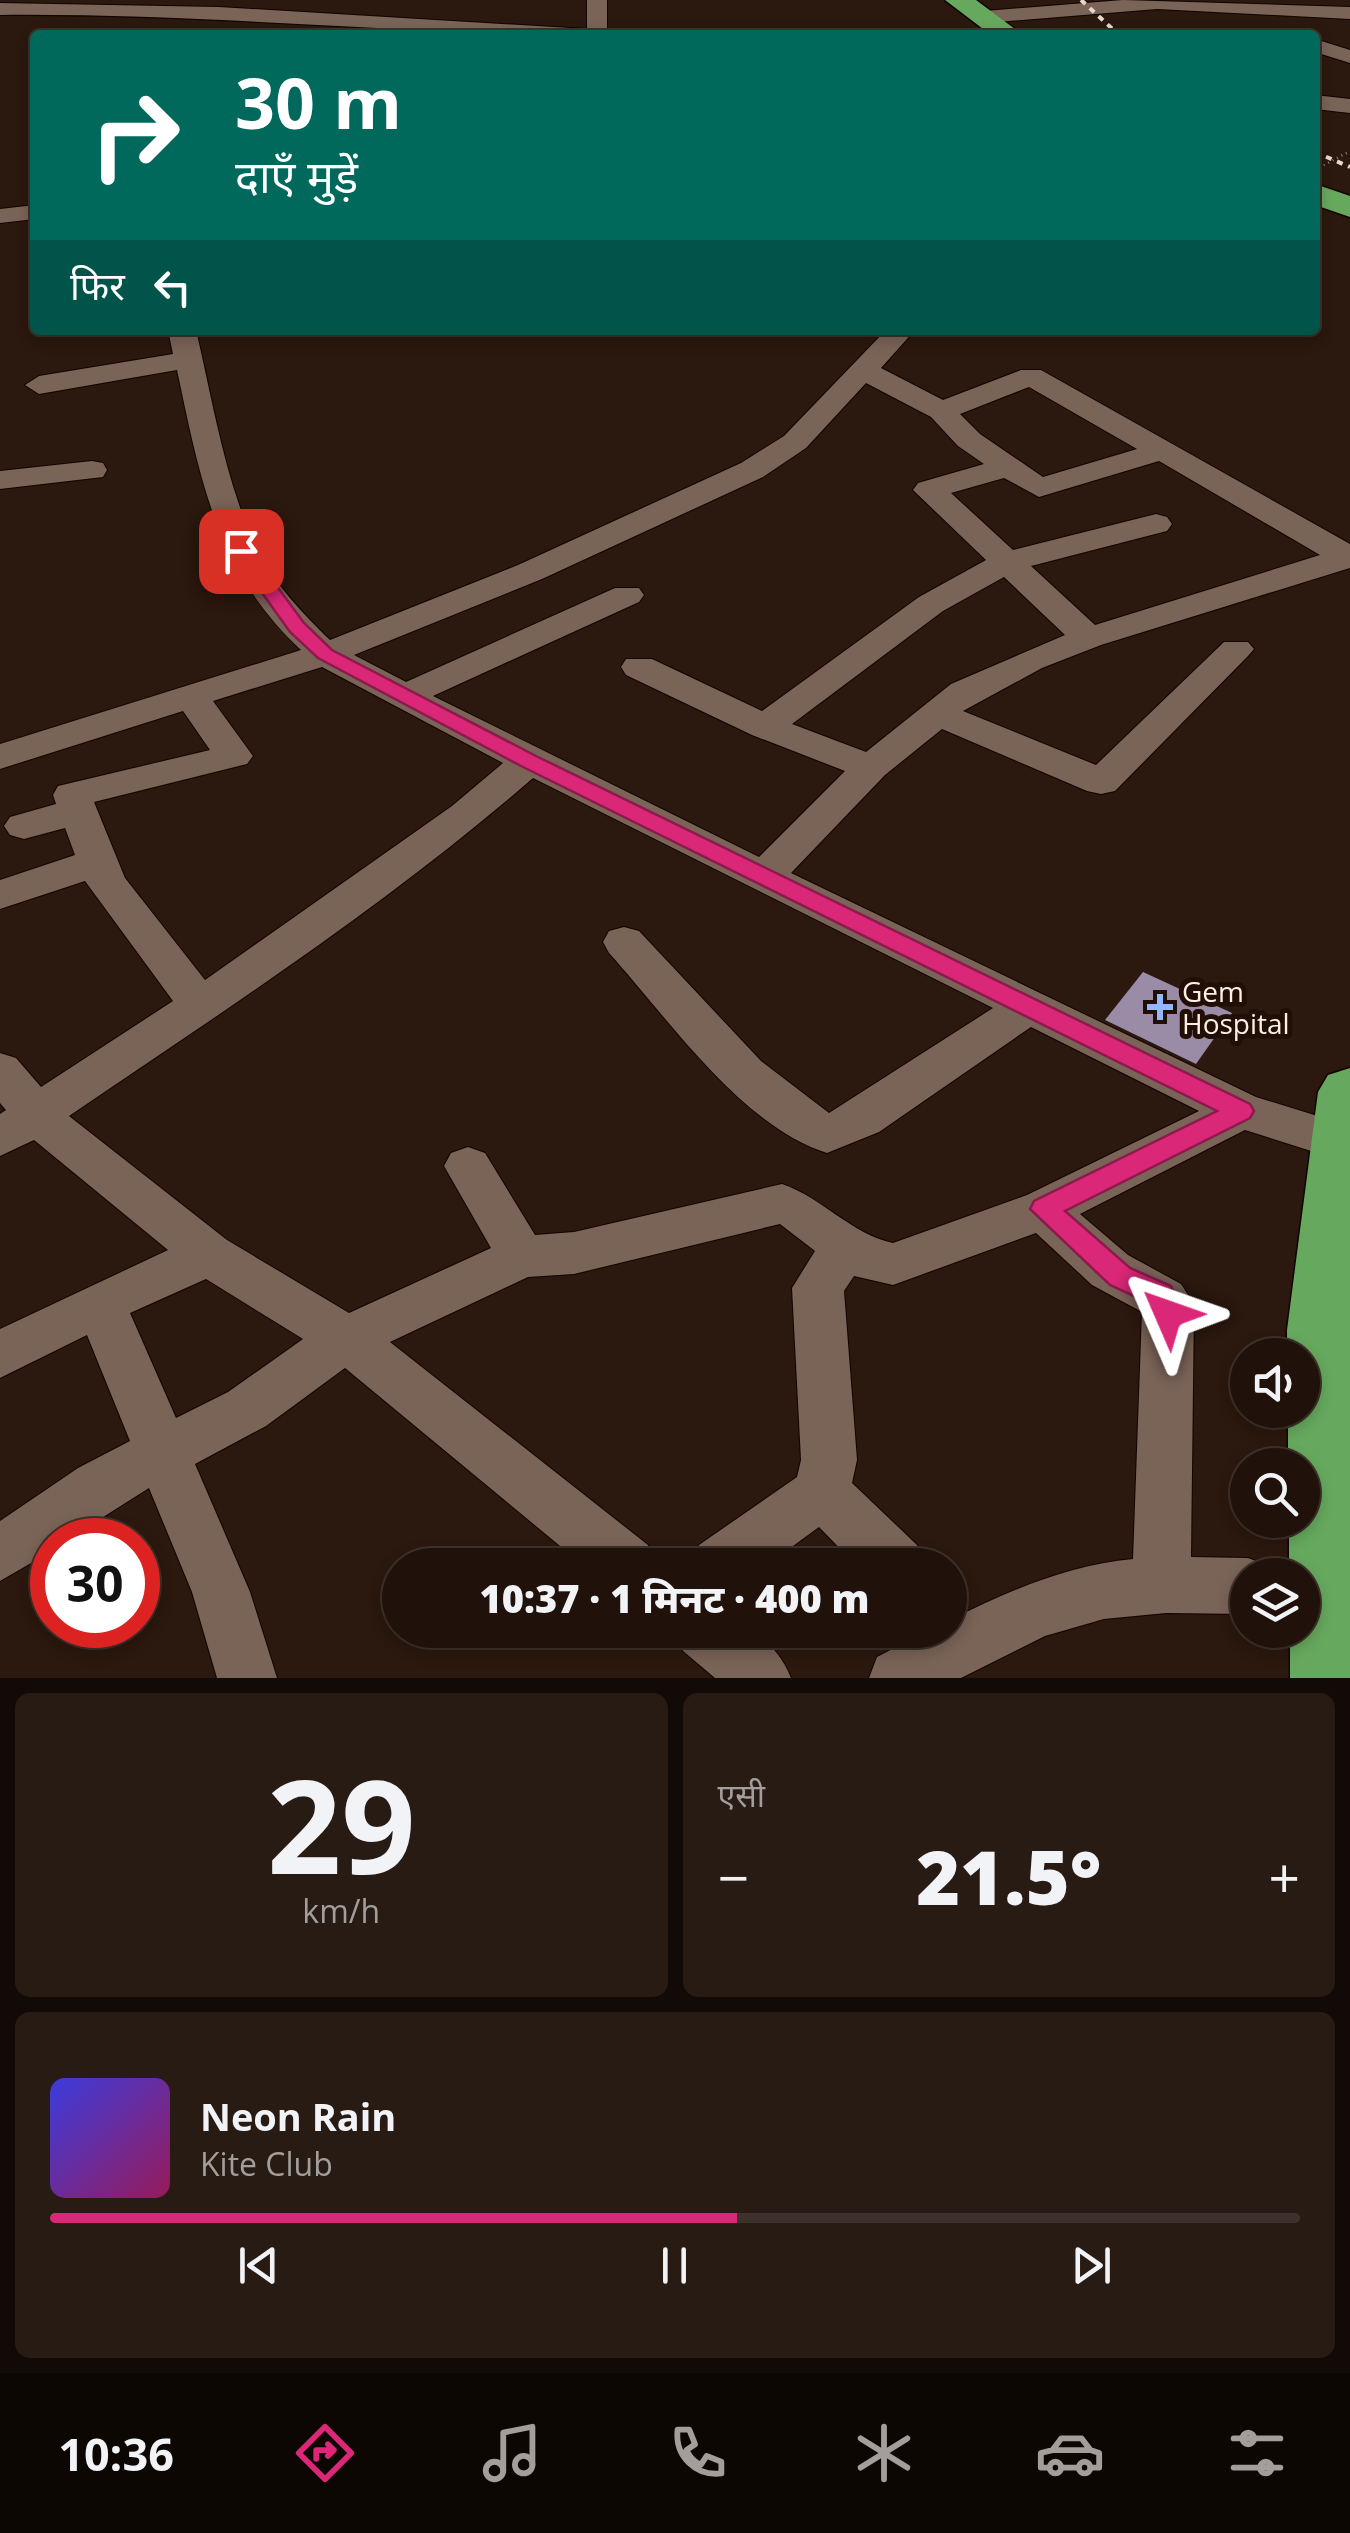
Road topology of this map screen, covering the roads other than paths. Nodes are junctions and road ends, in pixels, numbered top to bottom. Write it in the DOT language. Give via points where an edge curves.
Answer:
graph roads {
  1 [pos="268,0"];
  2 [pos="598,0"];
  3 [pos="958,0"];
  4 [pos="1166,2"];
  5 [pos="1232,3"];
  6 [pos="190,4"];
  7 [pos="0,8"];
  8 [pos="1350,13"];
  9 [pos="991,17"];
  10 [pos="244,25"];
  11 [pos="414,30"];
  12 [pos="597,30"];
  13 [pos="1013,30"];
  14 [pos="1320,42"];
  15 [pos="1350,42"];
  16 [pos="1320,44"];
  17 [pos="1350,57"];
  18 [pos="1320,64"];
  19 [pos="1350,73"];
  20 [pos="1320,103"];
  21 [pos="1350,106"];
  22 [pos="1320,196"];
  23 [pos="1350,206"];
  24 [pos="1320,207"];
  25 [pos="30,213"];
  26 [pos="0,216"];
  27 [pos="1350,217"];
  28 [pos="896,335"];
  29 [pos="185,345"];
  30 [pos="863,370"];
  31 [pos="39,384"];
  32 [pos="942,410"];
  33 [pos="1161,451"];
  34 [pos="1009,468"];
  35 [pos="92,470"];
  36 [pos="0,480"];
  37 [pos="1156,524"];
  38 [pos="1348,558"];
  39 [pos="1007,562"];
  40 [pos="627,595"];
  41 [pos="1089,638"];
  42 [pos="1236,649"];
  43 [pos="325,654"];
  44 [pos="639,667"];
  45 [pos="404,696"];
  46 [pos="192,698"];
  47 [pos="934,712"];
  48 [pos="765,727"];
  49 [pos="0,757"];
  50 [pos="528,761"];
  51 [pos="871,767"];
  52 [pos="78,811"];
  53 [pos="24,826"];
  54 [pos="98,862"];
  55 [pos="766,874"];
  56 [pos="0,896"];
  57 [pos="624,942"];
  58 [pos="201,1006"];
  59 [pos="1029,1006"];
  60 [pos="0,1070"];
  61 [pos="1241,1111"];
  62 [pos="1346,1117"];
  63 [pos="19,1127"];
  64 [pos="468,1166"];
  65 [pos="1044,1209"];
  66 [pos="846,1247"];
  67 [pos="208,1255"];
  68 [pos="522,1256"];
  69 [pos="1342,1256"];
  70 [pos="100,1303"];
  71 [pos="346,1338"];
  72 [pos="0,1355"];
  73 [pos="164,1452"];
  74 [pos="822,1492"];
  75 [pos="606,1548"];
  76 [pos="744,1548"];
  77 [pos="879,1548"];
  78 [pos="0,1554"];
  79 [pos="1318,1558"];
  80 [pos="1161,1584"];
  81 [pos="1230,1586"];
  82 [pos="1320,1607"];
  83 [pos="967,1628"];
  84 [pos="726,1648"];
  85 [pos="938,1648"];
  86 [pos="248,1678"];
  87 [pos="762,1678"];
  88 [pos="899,1678"];
  89 [pos="1332,1678"];
  1 -- 10 [label="street"];
  2 -- 12 [label="street"];
  3 -- 9 [label="highway"];
  4 -- 5 [label="street"];
  4 -- 9 [label="street"];
  5 -- 8 [label="street"];
  6 -- 7 [label="street"];
  6 -- 10 [label="street"];
  9 -- 13 [label="highway"];
  10 -- 11 [label="street"];
  14 -- 15 [label="street"];
  16 -- 17 [label="street"];
  18 -- 19 [label="street"];
  20 -- 21 [label="street"];
  22 -- 23 [label="highway"];
  24 -- 27 [label="highway"];
  25 -- 26 [label="street"];
  28 -- 30 [label="street"];
  29 -- 31 [label="street"];
  29 -- 43 [label="street" via="241,551 297,628"];
  30 -- 32 [label="street"];
  30 -- 43 [label="street" via="795,442 752,470 530,572"];
  32 -- 33 [label="street" via="1030,376"];
  32 -- 34 [label="street" via="969,440"];
  33 -- 34 [label="street" via="1040,488"];
  33 -- 38 [label="street"];
  34 -- 39 [label="street" via="929,490"];
  35 -- 36 [label="street"];
  37 -- 39 [label="street"];
  38 -- 41 [label="street"];
  39 -- 41 [label="street"];
  39 -- 48 [label="street" via="931,604"];
  40 -- 45 [label="street"];
  41 -- 47 [label="street" via="992,677"];
  42 -- 47 [label="street" via="1101,782"];
  43 -- 45 [label="street"];
  43 -- 46 [label="street"];
  44 -- 48 [label="street"];
  45 -- 50 [label="street"];
  46 -- 49 [label="street"];
  46 -- 52 [label="street" via="234,756 72,795"];
  47 -- 51 [label="street"];
  48 -- 51 [label="street"];
  50 -- 55 [label="street"];
  50 -- 58 [label="street" via="466,815"];
  51 -- 55 [label="street"];
  52 -- 53 [label="street"];
  52 -- 54 [label="street"];
  54 -- 56 [label="street"];
  54 -- 58 [label="street" via="106,882"];
  55 -- 59 [label="street"];
  57 -- 59 [label="street" via="759,1085 827,1135 862,1119"];
  58 -- 63 [label="street"];
  59 -- 61 [label="street"];
  60 -- 63 [label="street"];
  61 -- 62 [label="street"];
  61 -- 65 [label="street"];
  62 -- 69 [label="highway"];
  63 -- 67 [label="street"];
  64 -- 68 [label="street"];
  65 -- 66 [label="street" via="894,1264"];
  65 -- 80 [label="street" via="1096,1259 1168,1304"];
  66 -- 68 [label="street" via="782,1204 574,1253"];
  66 -- 74 [label="street" via="818,1288 828,1460"];
  67 -- 70 [label="street"];
  67 -- 71 [label="street"];
  68 -- 71 [label="street"];
  69 -- 79 [label="highway" via="1323,1330"];
  70 -- 72 [label="street"];
  70 -- 73 [label="street"];
  71 -- 73 [label="street" via="246,1409"];
  71 -- 75 [label="street"];
  73 -- 78 [label="street" via="98,1486"];
  73 -- 86 [label="street"];
  74 -- 76 [label="street"];
  74 -- 77 [label="street"];
  80 -- 81 [label="street"];
  80 -- 83 [label="street" via="1084,1595"];
  82 -- 89 [label="highway"];
  84 -- 87 [label="street"];
  85 -- 88 [label="street"];
}
